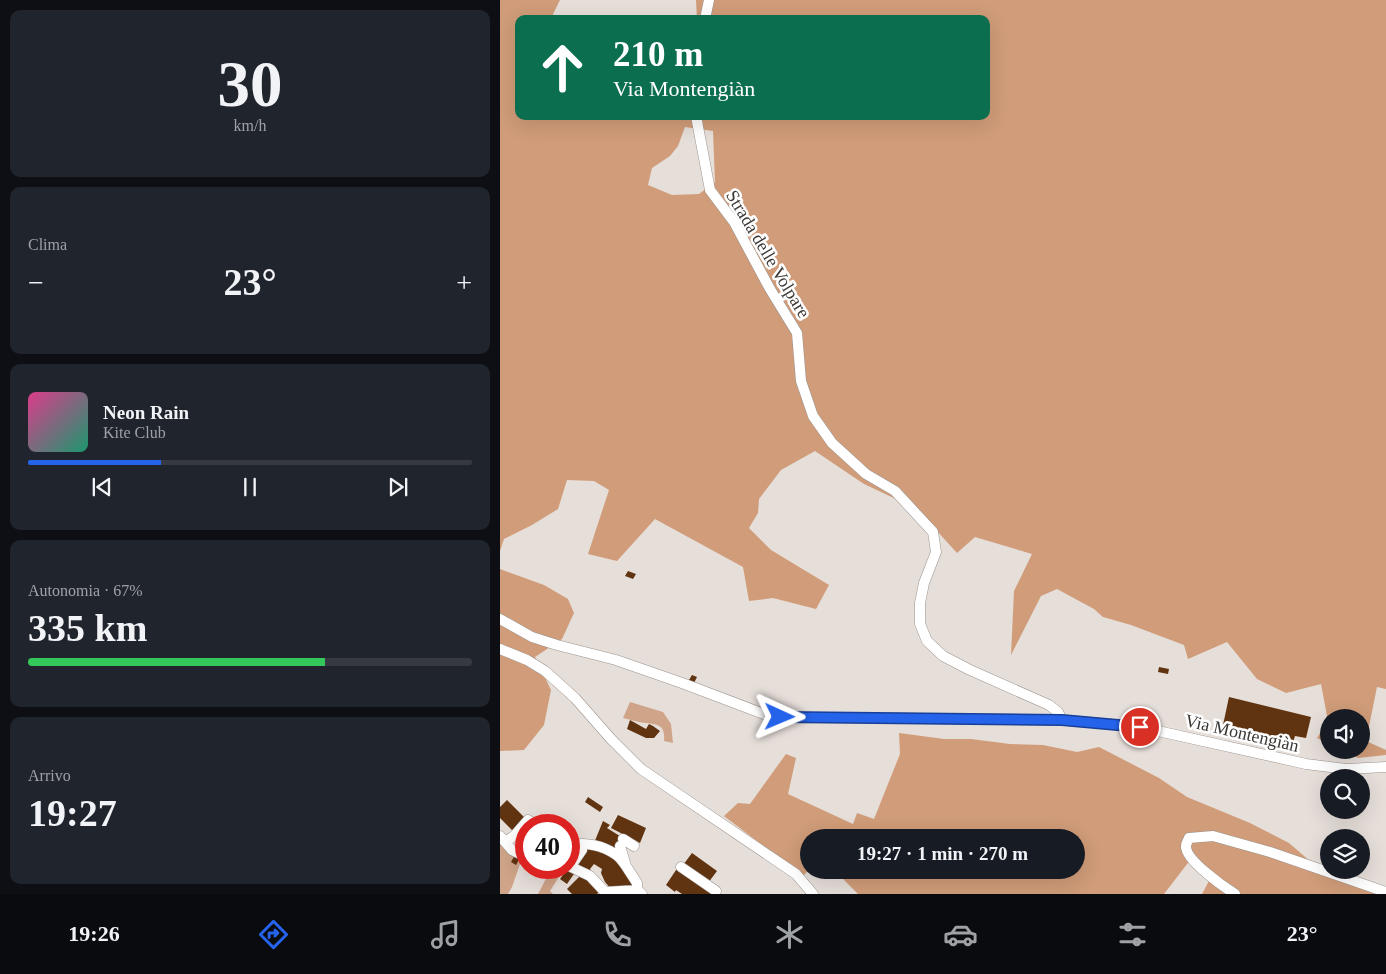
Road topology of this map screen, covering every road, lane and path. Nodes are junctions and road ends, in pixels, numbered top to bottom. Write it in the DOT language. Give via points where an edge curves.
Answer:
graph roads {
  1 [pos="709,0"];
  2 [pos="706,15"];
  3 [pos="697,120"];
  4 [pos="500,619"];
  5 [pos="500,648"];
  6 [pos="1062,720"];
  7 [pos="1386,767"];
  8 [pos="515,835"];
  9 [pos="502,839"];
  10 [pos="580,844"];
  11 [pos="634,846"];
  12 [pos="515,852"];
  13 [pos="626,866"];
  14 [pos="681,866"];
  15 [pos="580,871"];
  16 [pos="604,892"];
  17 [pos="639,892"];
  18 [pos="1386,892"];
  19 [pos="718,893"];
  20 [pos="813,894"];
  21 [pos="1235,894"];
  1 -- 2 [label="street"];
  3 -- 6 [label="street, Strada delle Volpare" via="710,190 734,222 797,333 801,381 813,416 832,443 866,474 894,491 933,532 936,552 920,603 920,624 927,640 943,656 1049,705"];
  4 -- 6 [label="street, Via Montengiàn" via="532,637 616,660 780,717"];
  5 -- 20 [label="street" via="545,670 641,769 796,874"];
  6 -- 7 [label="street, Via Montengiàn" via="1140,727 1346,770"];
  8 -- 9 [label="street"];
  9 -- 12 [label="street"];
  10 -- 13 [label="street" via="592,844 616,854"];
  11 -- 13 [label="street" via="621,843"];
  13 -- 17 [label="street"];
  14 -- 19 [label="street"];
  15 -- 16 [label="street" via="590,876"];
  16 -- 17 [label="street"];
  18 -- 21 [label="street" via="1213,836 1189,838 1188,855"];
}
